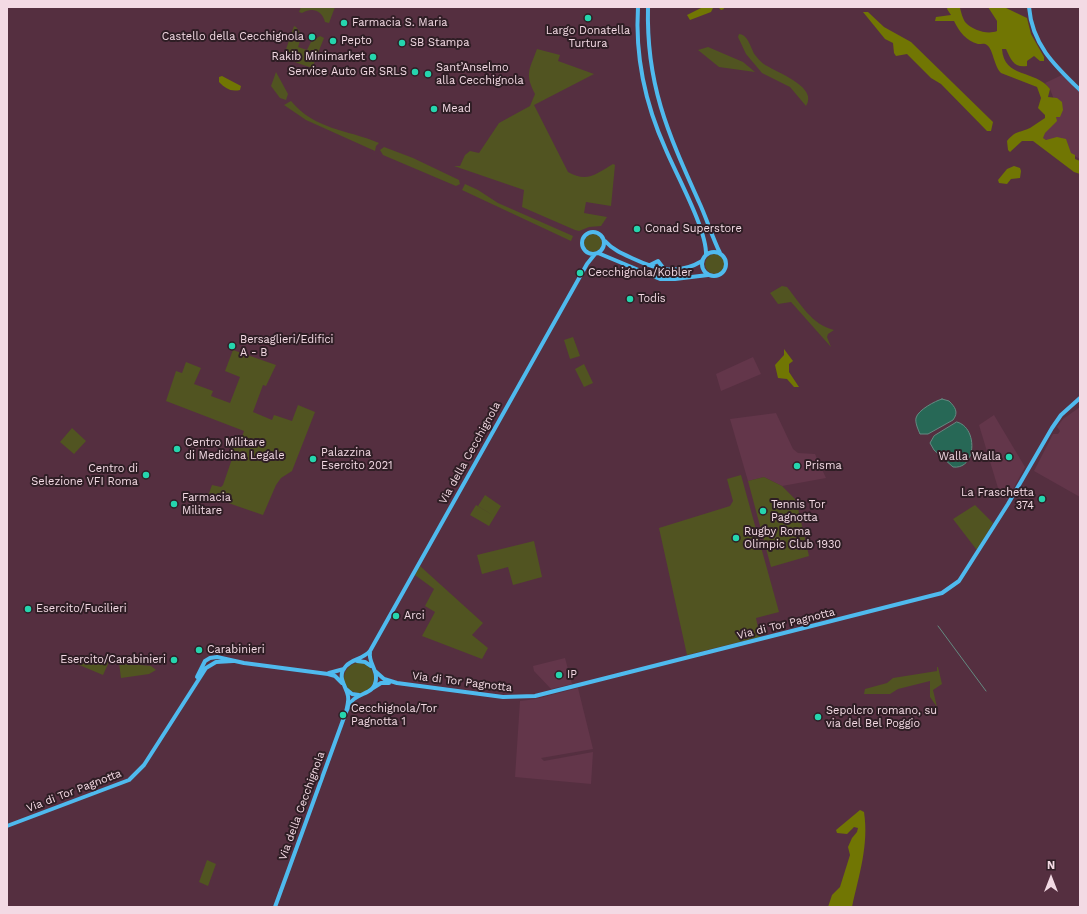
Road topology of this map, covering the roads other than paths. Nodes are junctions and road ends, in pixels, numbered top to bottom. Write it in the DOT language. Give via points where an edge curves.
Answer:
graph roads {
  1 [pos="638,7"];
  2 [pos="648,7"];
  3 [pos="1029,7"];
  4 [pos="1080,90"];
  5 [pos="605,241"];
  6 [pos="586,252"];
  7 [pos="720,253"];
  8 [pos="596,254"];
  9 [pos="706,255"];
  10 [pos="702,262"];
  11 [pos="587,264"];
  12 [pos="648,265"];
  13 [pos="667,270"];
  14 [pos="708,275"];
  15 [pos="1080,398"];
  16 [pos="370,651"];
  17 [pos="357,661"];
  18 [pos="372,666"];
  19 [pos="344,669"];
  20 [pos="375,671"];
  21 [pos="328,674"];
  22 [pos="342,683"];
  23 [pos="397,683"];
  24 [pos="373,688"];
  25 [pos="346,689"];
  26 [pos="361,695"];
  27 [pos="346,712"];
  28 [pos="7,826"];
  29 [pos="275,907"];
  1 -- 9 [label="street" via="640,54 648,100 665,149 704,236"];
  2 -- 7 [label="street" via="649,52 660,110"];
  3 -- 4 [label="street" via="1032,28 1040,44 1052,61"];
  5 -- 6 [label="street" via="600,232 588,234 582,243"];
  5 -- 8 [label="street" via="604,248"];
  5 -- 12 [label="street" via="616,250 627,256 633,255 638,261"];
  6 -- 8 [label="street"];
  6 -- 11 [label="street"];
  7 -- 9 [label="street" via="711,252"];
  7 -- 14 [label="street" via="726,261 725,270 717,276"];
  8 -- 11 [label="street, Via della Cecchignola"];
  8 -- 14 [label="street" via="660,279 675,280"];
  9 -- 10 [label="street"];
  10 -- 13 [label="street" via="694,266"];
  10 -- 14 [label="street"];
  11 -- 16 [label="street, Via della Cecchignola"];
  12 -- 13 [label="street"];
  12 -- 13 [label="street" via="654,265 658,261 662,268"];
  15 -- 23 [label="street, Via di Tor Pagnotta" via="1061,415 1052,428 959,582 942,593 538,696 503,697"];
  16 -- 17 [label="street, Via della Cecchignola"];
  16 -- 18 [label="street"];
  17 -- 18 [label="street"];
  17 -- 19 [label="street, Via della Cecchignola"];
  18 -- 20 [label="street"];
  19 -- 21 [label="street, Via di Tor Pagnotta"];
  19 -- 22 [label="street"];
  20 -- 23 [label="street, Via di Tor Pagnotta" via="384,679"];
  20 -- 24 [label="street" via="376,681"];
  21 -- 22 [label="street, Via di Tor Pagnotta" via="335,676"];
  21 -- 28 [label="street, Via di Tor Pagnotta" via="217,657 207,659 148,760 132,778"];
  22 -- 25 [label="street"];
  23 -- 24 [label="street, Via di Tor Pagnotta" via="383,683"];
  24 -- 26 [label="street, Via della Cecchignola" via="367,694"];
  25 -- 26 [label="street" via="352,694"];
  25 -- 27 [label="street, Via della Cecchignola"];
  26 -- 27 [label="street, Via della Cecchignola" via="353,700"];
  27 -- 29 [label="street, Via della Cecchignola"];
}
